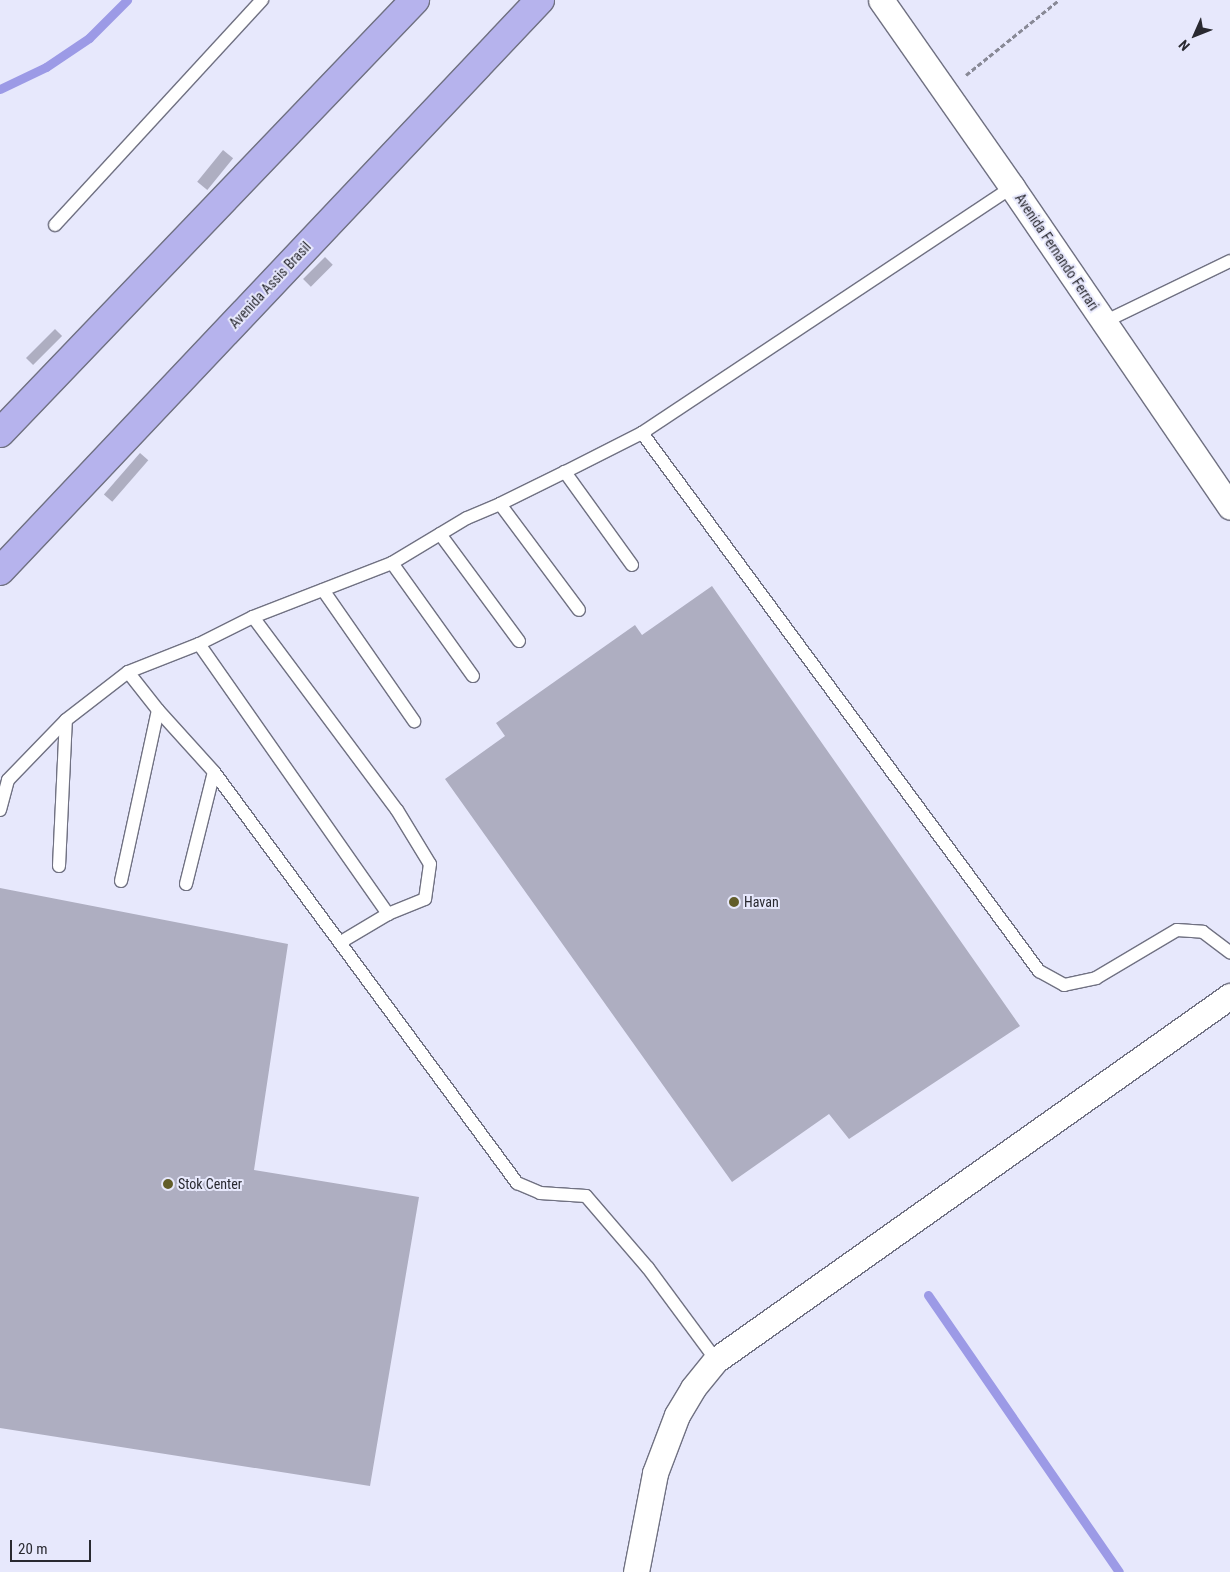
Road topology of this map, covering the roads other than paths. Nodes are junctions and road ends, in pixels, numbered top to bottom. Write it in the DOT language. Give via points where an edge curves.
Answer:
graph roads {
  1 [pos="262,0"];
  2 [pos="415,0"];
  3 [pos="540,0"];
  4 [pos="881,0"];
  5 [pos="1012,187"];
  6 [pos="55,225"];
  7 [pos="1230,261"];
  8 [pos="1104,322"];
  9 [pos="642,433"];
  10 [pos="0,434"];
  11 [pos="566,472"];
  12 [pos="500,504"];
  13 [pos="1230,507"];
  14 [pos="440,534"];
  15 [pos="392,562"];
  16 [pos="632,565"];
  17 [pos="0,571"];
  18 [pos="323,590"];
  19 [pos="579,610"];
  20 [pos="254,617"];
  21 [pos="519,641"];
  22 [pos="199,644"];
  23 [pos="128,672"];
  24 [pos="473,676"];
  25 [pos="158,710"];
  26 [pos="66,720"];
  27 [pos="414,721"];
  28 [pos="214,772"];
  29 [pos="0,810"];
  30 [pos="59,866"];
  31 [pos="121,881"];
  32 [pos="186,884"];
  33 [pos="388,914"];
  34 [pos="341,942"];
  35 [pos="1230,952"];
  36 [pos="1230,996"];
  37 [pos="716,1360"];
  38 [pos="636,1572"];
  1 -- 6 [label="lane"];
  2 -- 10 [label="main road"];
  3 -- 17 [label="main road, Avenida Assis Brasil"];
  4 -- 5 [label="street, Avenida Fernando Ferrari"];
  5 -- 8 [label="street, Avenida Fernando Ferrari"];
  5 -- 9 [label="lane"];
  7 -- 8 [label="lane"];
  8 -- 13 [label="street, Avenida Fernando Ferrari"];
  9 -- 11 [label="lane"];
  9 -- 35 [label="lane" via="1040,971 1064,985 1096,978 1177,930 1203,932"];
  11 -- 12 [label="lane"];
  11 -- 16 [label="lane"];
  12 -- 14 [label="lane"];
  12 -- 19 [label="lane"];
  14 -- 15 [label="lane"];
  14 -- 21 [label="lane"];
  15 -- 18 [label="lane"];
  15 -- 24 [label="lane"];
  18 -- 20 [label="lane"];
  18 -- 27 [label="lane"];
  20 -- 22 [label="lane"];
  20 -- 33 [label="lane" via="398,810 430,864 425,899"];
  22 -- 23 [label="lane"];
  22 -- 33 [label="lane"];
  23 -- 25 [label="lane"];
  23 -- 26 [label="lane"];
  25 -- 28 [label="lane"];
  25 -- 31 [label="lane"];
  26 -- 29 [label="lane" via="8,780"];
  26 -- 30 [label="lane"];
  28 -- 32 [label="lane"];
  28 -- 34 [label="lane"];
  33 -- 34 [label="lane"];
  34 -- 37 [label="lane" via="517,1182 540,1193 586,1196 648,1268"];
  36 -- 37 [label="street"];
  37 -- 38 [label="street" via="693,1388 677,1415 655,1474"];
}
